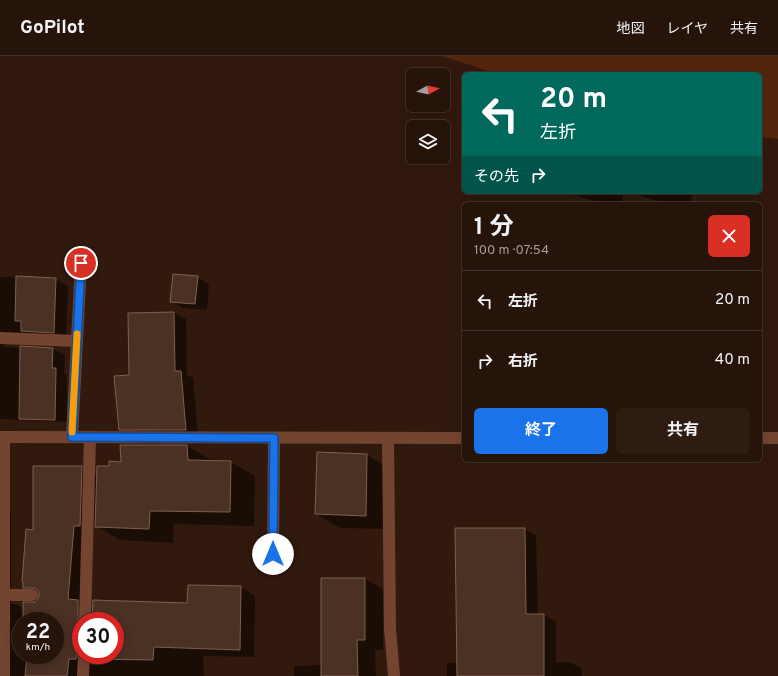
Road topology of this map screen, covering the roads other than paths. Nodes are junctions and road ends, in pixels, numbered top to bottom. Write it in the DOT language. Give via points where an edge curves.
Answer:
graph roads {
  1 [pos="81,263"];
  2 [pos="0,338"];
  3 [pos="77,341"];
  4 [pos="2,437"];
  5 [pos="72,437"];
  6 [pos="90,437"];
  7 [pos="274,438"];
  8 [pos="388,438"];
  9 [pos="462,438"];
  10 [pos="762,438"];
  11 [pos="778,438"];
  12 [pos="273,561"];
  13 [pos="5,595"];
  14 [pos="32,595"];
  15 [pos="85,612"];
  16 [pos="84,664"];
  17 [pos="4,676"];
  18 [pos="83,676"];
  19 [pos="394,676"];
  1 -- 3 [label="street"];
  2 -- 3 [label="street"];
  3 -- 5 [label="street"];
  4 -- 5 [label="street"];
  4 -- 13 [label="street"];
  5 -- 6 [label="street"];
  6 -- 7 [label="street"];
  6 -- 15 [label="street"];
  7 -- 8 [label="street"];
  7 -- 12 [label="street"];
  8 -- 9 [label="street"];
  8 -- 19 [label="street" via="390,629"];
  10 -- 11 [label="street"];
  13 -- 14 [label="street"];
  13 -- 17 [label="street"];
  16 -- 18 [label="street"];
}
